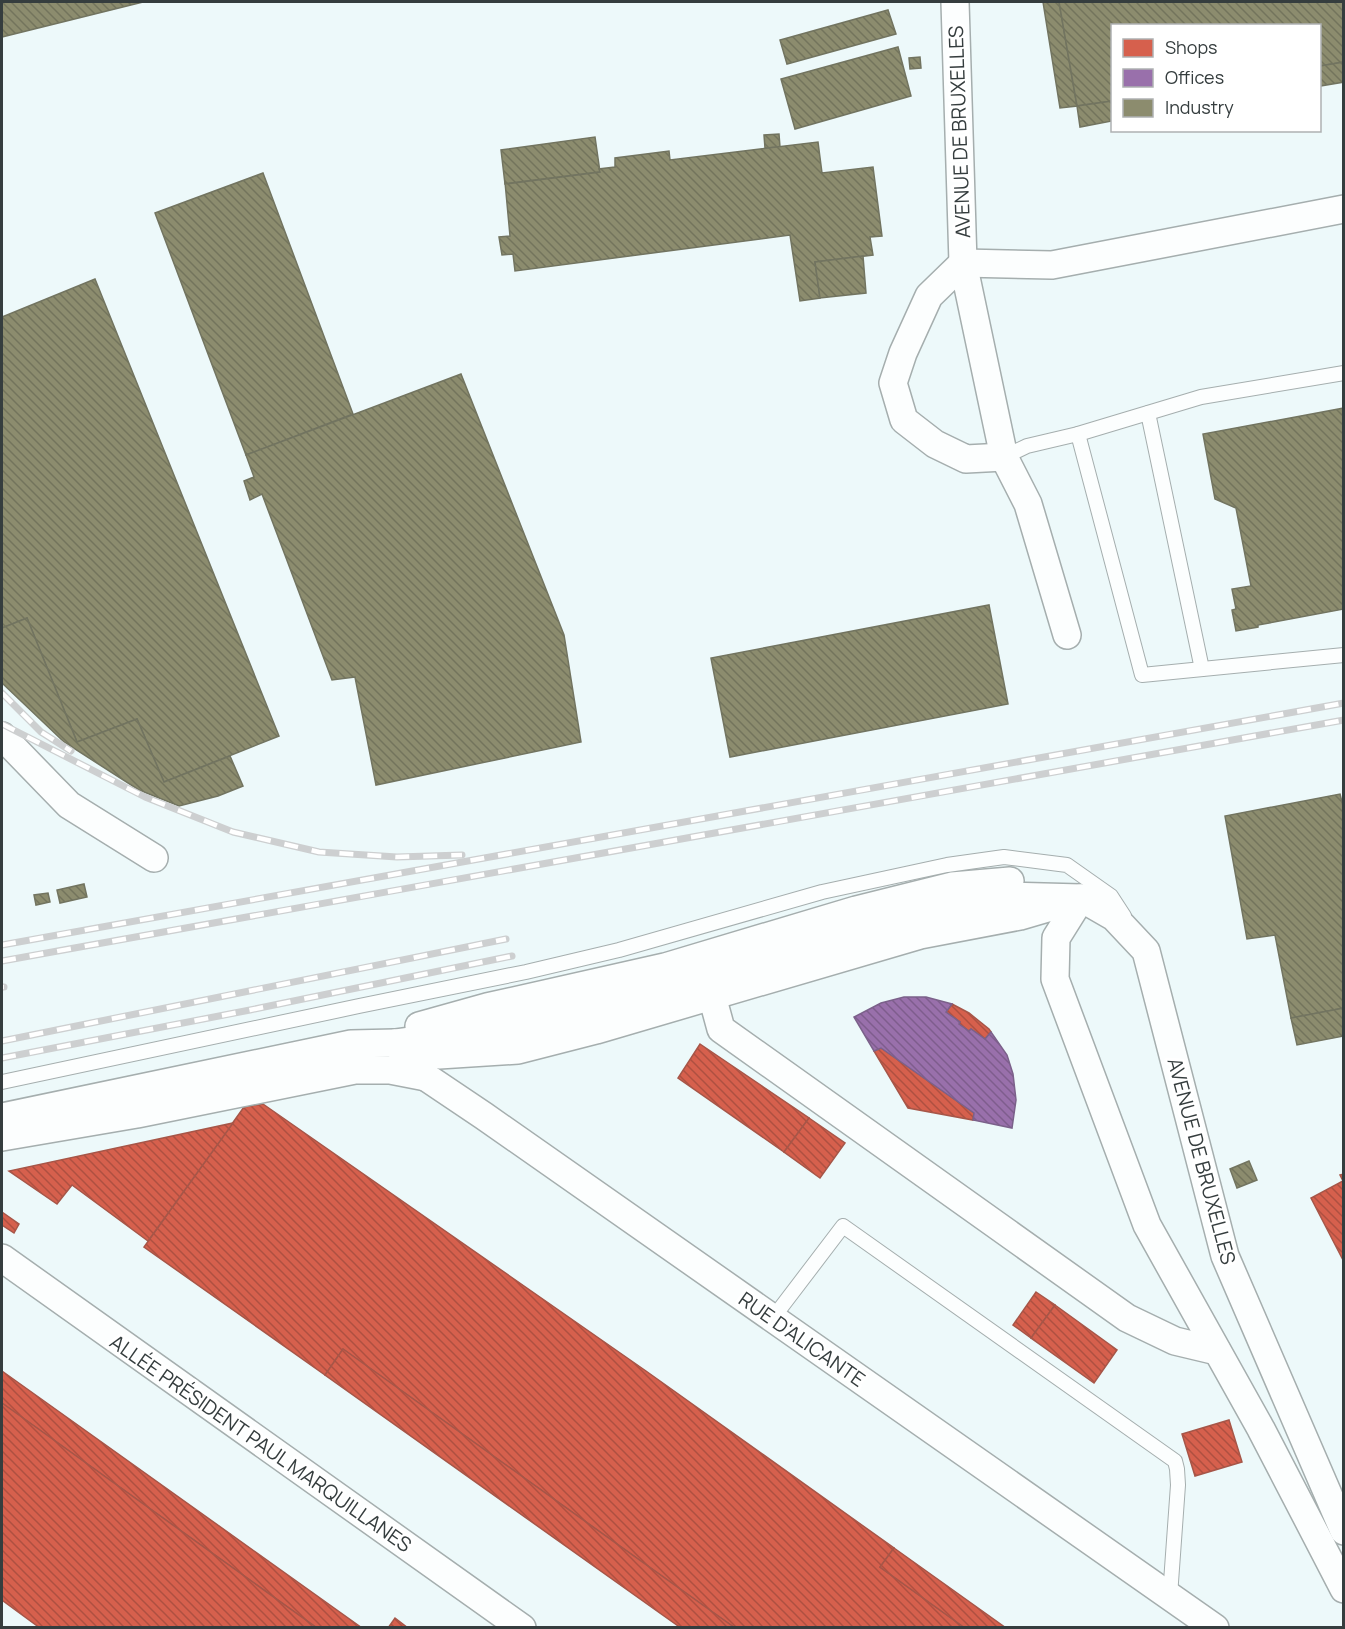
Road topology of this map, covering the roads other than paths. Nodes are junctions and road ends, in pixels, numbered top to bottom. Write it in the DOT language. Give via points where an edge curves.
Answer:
graph roads {
  1 [pos="955,2"];
  2 [pos="1344,209"];
  3 [pos="963,263"];
  4 [pos="1344,373"];
  5 [pos="1148,413"];
  6 [pos="1078,434"];
  7 [pos="1004,458"];
  8 [pos="1067,635"];
  9 [pos="1344,655"];
  10 [pos="1202,669"];
  11 [pos="2,736"];
  12 [pos="154,858"];
  13 [pos="1081,898"];
  14 [pos="1146,951"];
  15 [pos="712,996"];
  16 [pos="395,1043"];
  17 [pos="351,1044"];
  18 [pos="426,1077"];
  19 [pos="2,1082"];
  20 [pos="2,1117"];
  21 [pos="2,1137"];
  22 [pos="2,1258"];
  23 [pos="773,1318"];
  24 [pos="1217,1351"];
  25 [pos="1344,1531"];
  26 [pos="1344,1589"];
  27 [pos="1170,1596"];
  28 [pos="522,1628"];
  29 [pos="1215,1628"];
  1 -- 3 [label="street, AVENUE DE BRUXELLES"];
  2 -- 3 [label="street" via="1052,265"];
  3 -- 7 [label="street, AVENUE DE BRUXELLES"];
  3 -- 7 [label="street, AVENUE DE BRUXELLES" via="929,296 893,383 904,420 935,444 966,459"];
  4 -- 5 [label="lane" via="1201,397"];
  5 -- 6 [label="lane"];
  5 -- 10 [label="lane"];
  6 -- 7 [label="lane" via="1027,446"];
  6 -- 10 [label="lane" via="1142,675"];
  7 -- 8 [label="street, AVENUE DE BRUXELLES" via="1029,504"];
  9 -- 10 [label="lane"];
  11 -- 12 [label="street" via="69,805"];
  13 -- 14 [label="street" via="1114,917"];
  13 -- 15 [label="street" via="1020,916 920,935"];
  13 -- 16 [label="street" via="1007,896 884,922 662,991 503,1028"];
  13 -- 17 [label="street" via="1021,880 952,886 665,967 487,1007"];
  13 -- 24 [label="street" via="1056,938 1055,979 1148,1225"];
  14 -- 19 [label="lane" via="1111,896 1067,865 1004,857 822,892 619,950 526,972"];
  14 -- 25 [label="street, AVENUE DE BRUXELLES" via="1225,1256"];
  15 -- 16 [label="street" via="518,1050 439,1055"];
  15 -- 24 [label="street" via="720,1029 1127,1318 1175,1341"];
  16 -- 17 [label="street"];
  16 -- 18 [label="street, RUE D'ALICANTE"];
  17 -- 20 [label="street"];
  18 -- 21 [label="street" via="390,1070 355,1070"];
  18 -- 23 [label="street, RUE D'ALICANTE"];
  22 -- 28 [label="street, ALLÉE PRÉSIDENT PAUL MARQUILLANES"];
  23 -- 27 [label="street, RUE D'ALICANTE"];
  23 -- 27 [label="lane" via="843,1226 1175,1461 1178,1485"];
  24 -- 26 [label="street"];
  27 -- 29 [label="street, RUE D'ALICANTE"];
}
